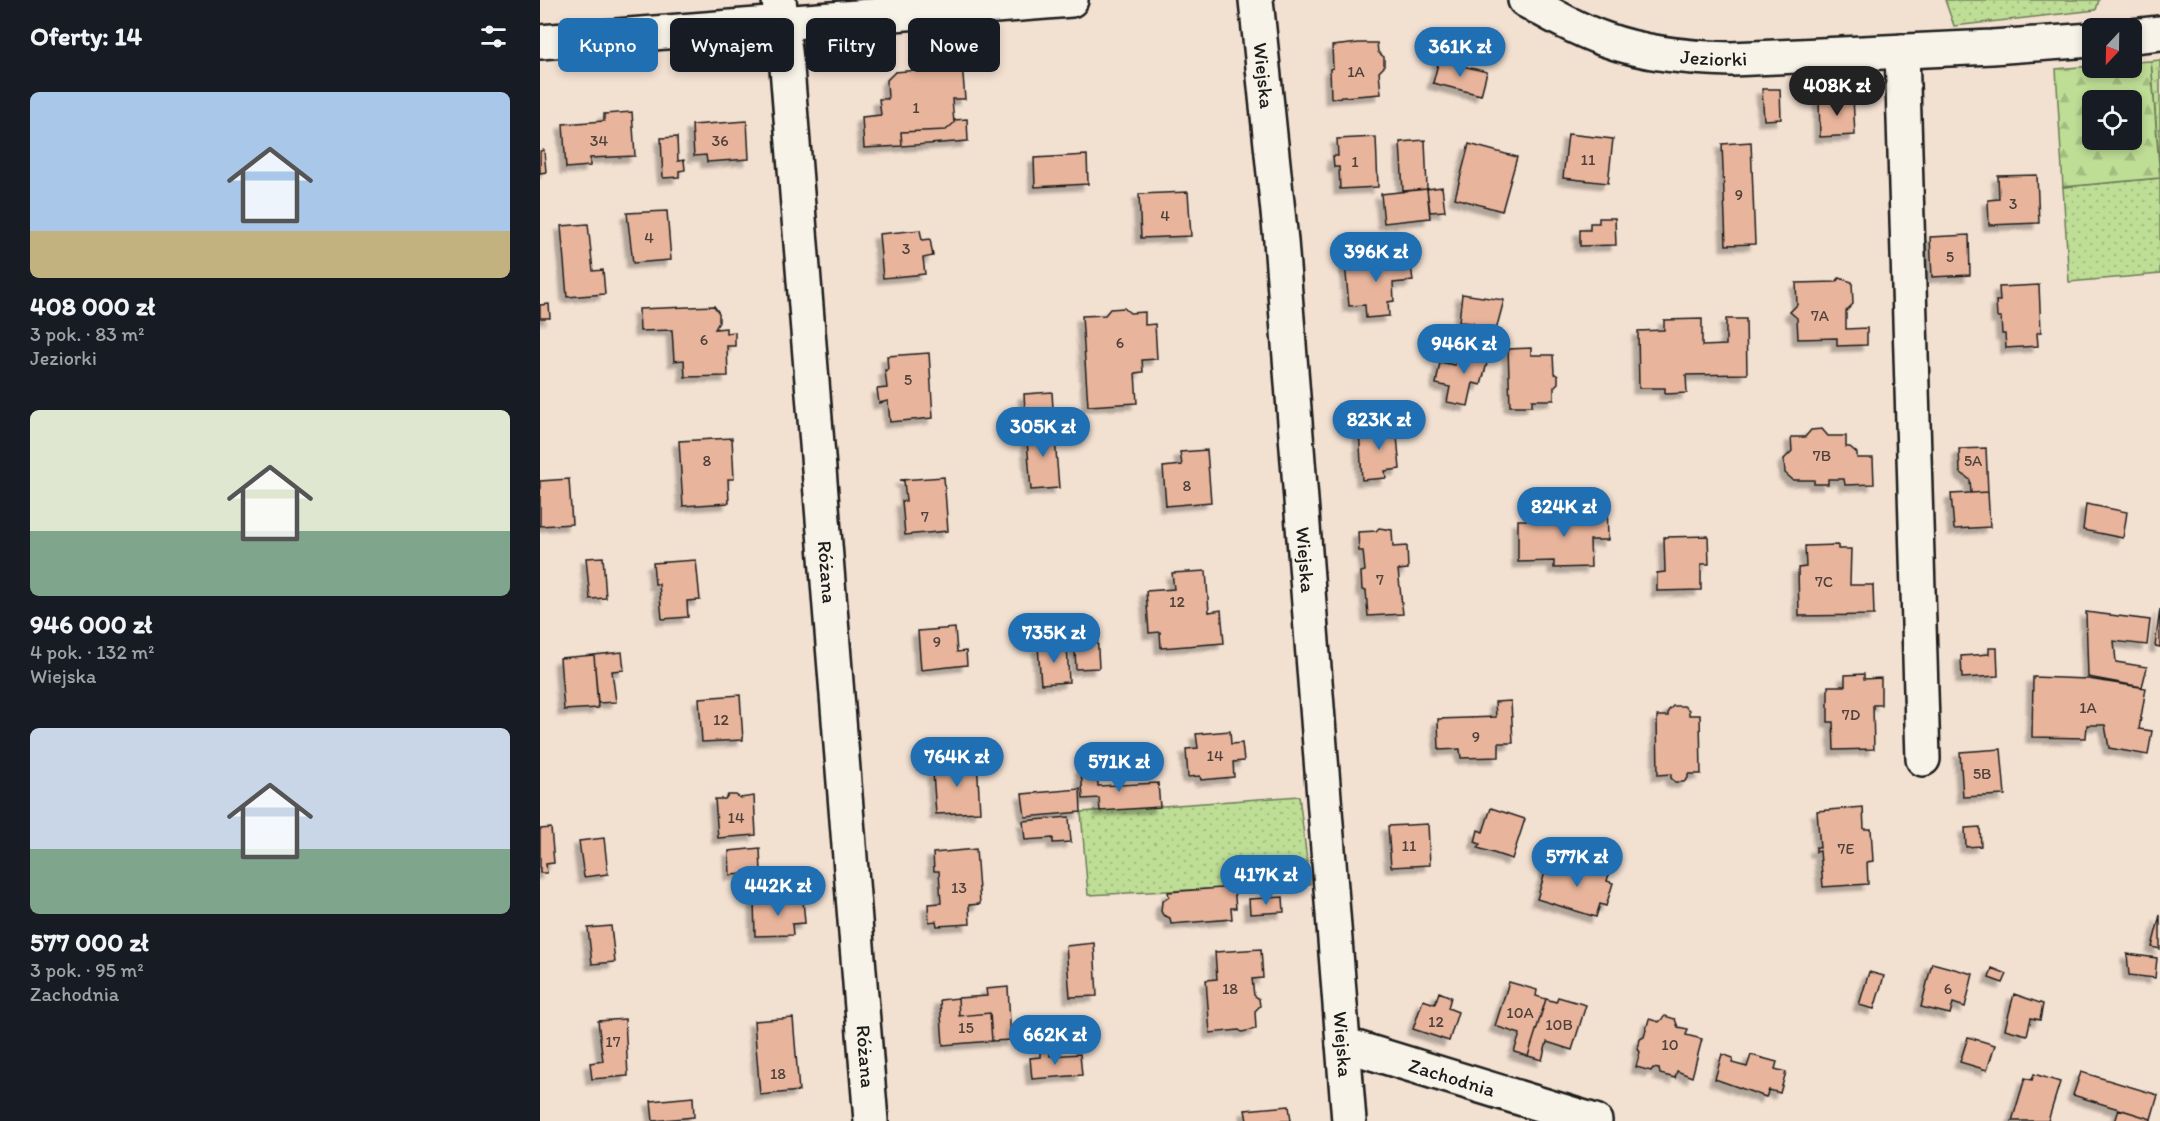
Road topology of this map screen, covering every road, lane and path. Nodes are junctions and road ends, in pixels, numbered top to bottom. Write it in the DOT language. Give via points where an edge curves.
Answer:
graph roads {
  1 [pos="1071,0"];
  2 [pos="1256,0"];
  3 [pos="1525,0"];
  4 [pos="781,11"];
  5 [pos="2160,33"];
  6 [pos="2142,35"];
  7 [pos="2082,41"];
  8 [pos="540,42"];
  9 [pos="1902,51"];
  10 [pos="1923,759"];
  11 [pos="1343,1044"];
  12 [pos="871,1121"];
  13 [pos="1349,1121"];
  14 [pos="1595,1121"];
  1 -- 4 [label="street"];
  2 -- 11 [label="street, Wiejska" via="1281,241"];
  3 -- 9 [label="street, Jeziorki" via="1604,39 1689,58"];
  4 -- 8 [label="street"];
  4 -- 12 [label="street, Różana"];
  5 -- 6 [label="street"];
  7 -- 9 [label="street, Jeziorki"];
  9 -- 10 [label="street"];
  11 -- 13 [label="street, Wiejska"];
  11 -- 14 [label="street, Zachodnia"];
}
